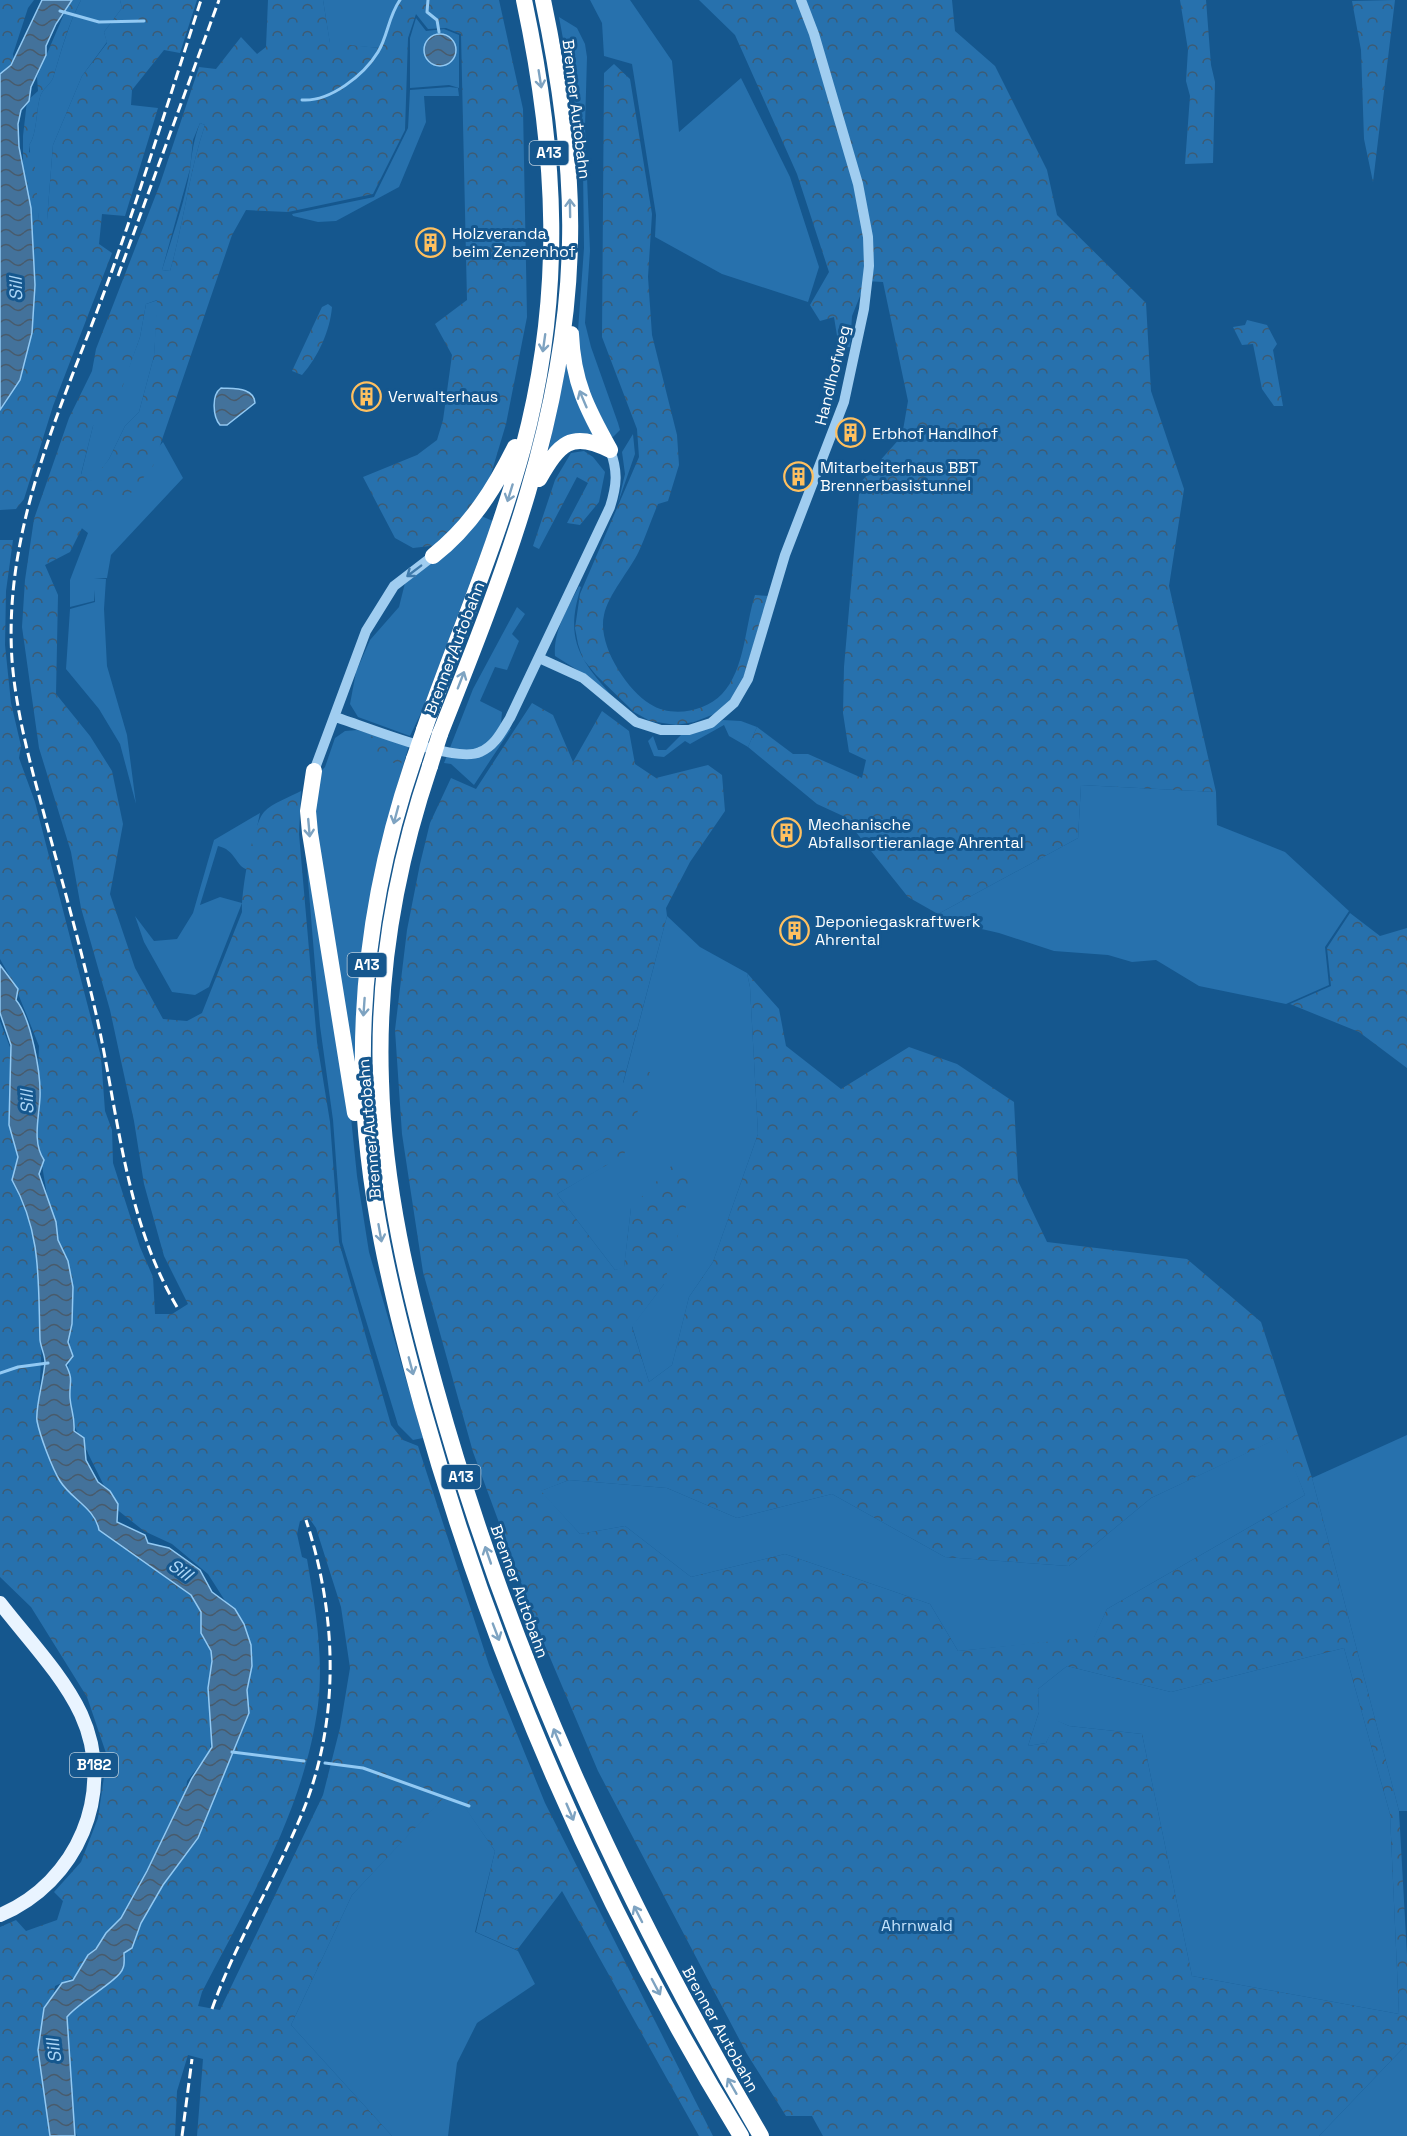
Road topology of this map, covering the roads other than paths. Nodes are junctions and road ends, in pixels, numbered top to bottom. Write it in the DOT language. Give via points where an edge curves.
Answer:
graph roads {
  1 [pos="524,0"];
  2 [pos="543,0"];
  3 [pos="801,0"];
  4 [pos="569,266"];
  5 [pos="530,416"];
  6 [pos="610,450"];
  7 [pos="526,502"];
  8 [pos="434,556"];
  9 [pos="539,658"];
  10 [pos="335,717"];
  11 [pos="314,771"];
  12 [pos="370,1175"];
  13 [pos="0,1603"];
  14 [pos="0,1915"];
  15 [pos="741,2136"];
  16 [pos="761,2136"];
  1 -- 5 [label="highway, Brenner Autobahn / A13, one-way" via="548,136 552,209 546,331"];
  4 -- 2 [label="highway, Brenner Autobahn / A13, one-way" via="566,133"];
  3 -- 9 [label="street, Handlhofweg" via="858,184 870,266 844,402 785,555 748,679 734,703 717,719 694,729 669,731 636,722 583,678"];
  6 -- 4 [label="highway, one-way" via="586,407 574,373"];
  4 -- 7 [label="highway, Brenner Autobahn / A13" via="557,378"];
  5 -- 8 [label="highway" via="488,497 463,529"];
  5 -- 12 [label="highway, Brenner Autobahn / A13, one-way, bridge" via="497,531 414,759 386,856 368,957 363,1068"];
  6 -- 7 [label="highway" via="586,440 565,444 547,464"];
  6 -- 9 [label="street" via="617,466 617,484 610,507"];
  16 -- 7 [label="highway, Brenner Autobahn / A13, one-way, bridge" via="667,1969 578,1787 515,1632 449,1437 421,1336 391,1196 380,1048 384,976 396,894 430,765"];
  8 -- 10 [label="street, one-way" via="394,586 360,641"];
  9 -- 10 [label="street" via="500,735 488,748 471,755 449,754"];
  10 -- 11 [label="street"];
  11 -- 12 [label="highway, one-way" via="308,811 311,847 357,1125"];
  12 -- 15 [label="highway, Brenner Autobahn / A13, one-way" via="380,1236 411,1366 448,1494 506,1659 604,1885 684,2040"];
  13 -- 14 [label="main road, B182" via="76,1705 90,1739 94,1774 88,1820 65,1865 41,1892"];
}
